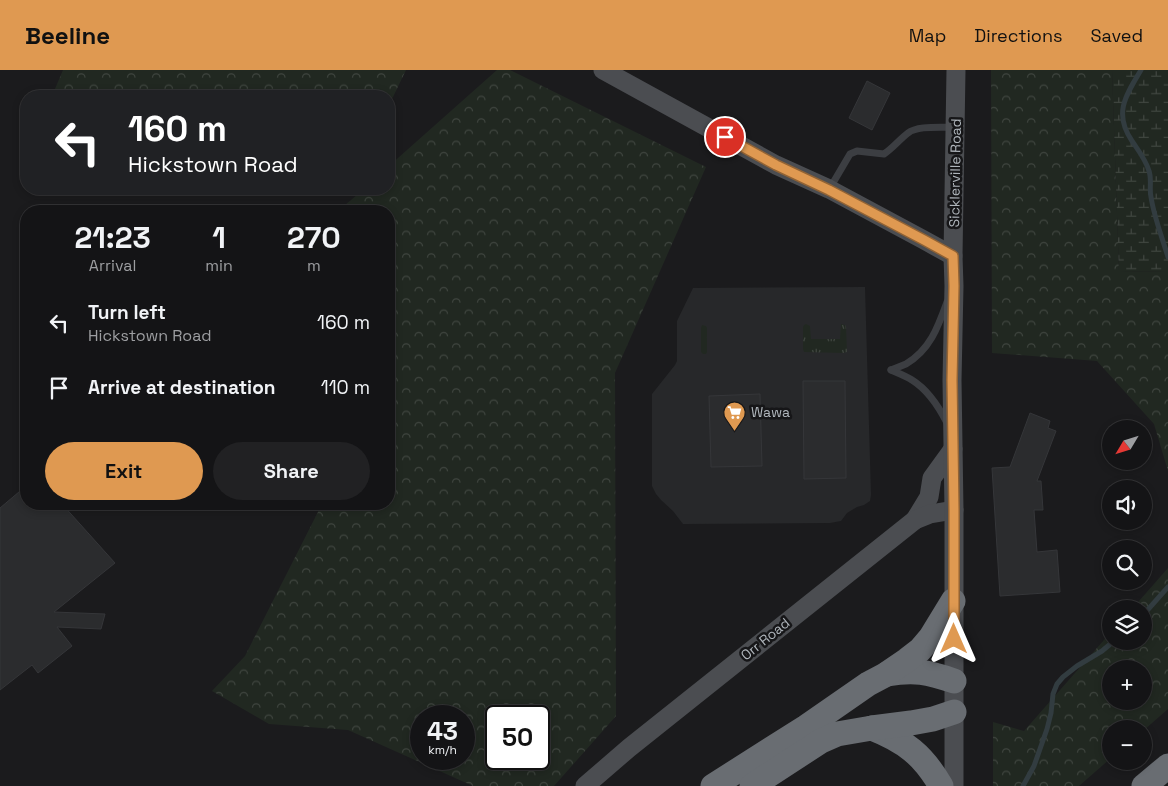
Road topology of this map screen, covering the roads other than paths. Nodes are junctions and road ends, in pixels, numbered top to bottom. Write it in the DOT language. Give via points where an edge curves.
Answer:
graph roads {
  1 [pos="603,70"];
  2 [pos="956,70"];
  3 [pos="956,127"];
  4 [pos="829,190"];
  5 [pos="953,256"];
  6 [pos="954,286"];
  7 [pos="953,441"];
  8 [pos="954,510"];
  9 [pos="915,520"];
  10 [pos="953,602"];
  11 [pos="885,675"];
  12 [pos="954,681"];
  13 [pos="954,712"];
  14 [pos="872,728"];
  15 [pos="1168,766"];
  16 [pos="585,786"];
  17 [pos="713,786"];
  18 [pos="752,786"];
  19 [pos="941,786"];
  20 [pos="954,786"];
  21 [pos="1144,786"];
  1 -- 4 [label="street" via="776,165"];
  2 -- 3 [label="street, Sicklerville Road"];
  3 -- 4 [label="lane" via="917,128 884,154 857,151 850,154"];
  3 -- 5 [label="street, Sicklerville Road"];
  4 -- 5 [label="street"];
  5 -- 6 [label="street, Sicklerville Road"];
  6 -- 7 [label="street, Sicklerville Road"];
  6 -- 7 [label="lane" via="936,332 923,350 891,370 913,381 938,406"];
  7 -- 8 [label="street, Sicklerville Road"];
  7 -- 9 [label="street" via="932,478 929,497"];
  8 -- 9 [label="street, Orr Road"];
  8 -- 10 [label="street, Sicklerville Road"];
  9 -- 16 [label="street, Orr Road"];
  10 -- 11 [label="highway" via="932,637 920,650"];
  10 -- 12 [label="street, Sicklerville Road"];
  11 -- 12 [label="highway" via="917,671"];
  11 -- 17 [label="highway"];
  12 -- 13 [label="street, Sicklerville Road"];
  13 -- 14 [label="highway" via="911,724"];
  13 -- 20 [label="street, Sicklerville Road"];
  14 -- 18 [label="highway" via="821,740"];
  14 -- 19 [label="highway" via="903,742 925,762"];
  15 -- 21 [label="highway"];
}
